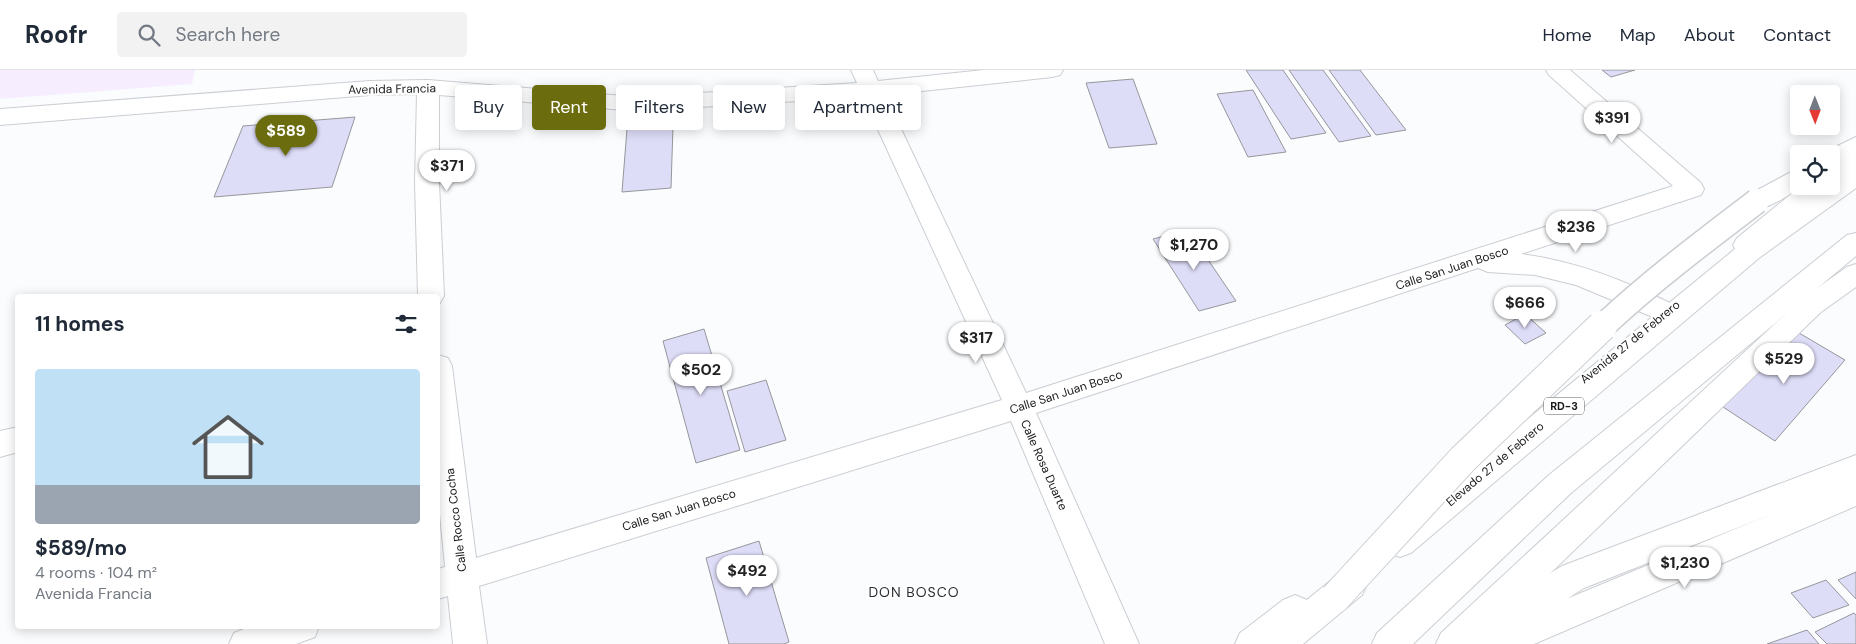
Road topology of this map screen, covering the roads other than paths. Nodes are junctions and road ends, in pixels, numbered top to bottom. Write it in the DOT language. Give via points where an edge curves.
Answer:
graph roads {
  1 [pos="1052,70"];
  2 [pos="1556,70"];
  3 [pos="867,80"];
  4 [pos="428,88"];
  5 [pos="0,117"];
  6 [pos="1856,145"];
  7 [pos="1840,154"];
  8 [pos="1856,159"];
  9 [pos="1840,171"];
  10 [pos="1856,176"];
  11 [pos="1790,183"];
  12 [pos="1806,195"];
  13 [pos="1856,242"];
  14 [pos="1468,263"];
  15 [pos="1856,274"];
  16 [pos="431,294"];
  17 [pos="1667,313"];
  18 [pos="440,402"];
  19 [pos="1019,407"];
  20 [pos="15,440"];
  21 [pos="0,444"];
  22 [pos="1856,468"];
  23 [pos="1856,492"];
  24 [pos="450,580"];
  25 [pos="1335,598"];
  26 [pos="294,629"];
  27 [pos="246,644"];
  28 [pos="470,644"];
  29 [pos="1122,644"];
  30 [pos="1252,644"];
  31 [pos="1278,644"];
  32 [pos="1389,644"];
  33 [pos="1453,644"];
  34 [pos="1477,644"];
  35 [pos="1496,644"];
  1 -- 3 [label="main road, Avenida Francia"];
  2 -- 14 [label="main road, Calle San Juan Bosco" via="1692,188"];
  3 -- 4 [label="main road, Avenida Francia" via="636,104"];
  3 -- 19 [label="main road, Calle Rosa Duarte"];
  4 -- 5 [label="main road, Avenida Francia" via="370,88"];
  4 -- 16 [label="main road"];
  6 -- 7 [label="main road"];
  8 -- 9 [label="main road"];
  10 -- 25 [label="main road, Elevado 27 de Febrero / RD-3, bridge" via="1750,251"];
  11 -- 25 [label="main road, bridge" via="1758,201 1687,254 1546,378 1463,459"];
  12 -- 17 [label="main road, Avenida 27 de Febrero / RD-3"];
  13 -- 32 [label="main road" via="1560,484"];
  14 -- 17 [label="main road" via="1506,262 1578,275 1628,292"];
  14 -- 19 [label="main road, Calle San Juan Bosco"];
  15 -- 33 [label="main road" via="1812,305"];
  17 -- 30 [label="main road, Avenida 27 de Febrero / RD-3"];
  18 -- 24 [label="main road, Calle Rocco Cocha"];
  19 -- 24 [label="main road, Calle San Juan Bosco"];
  19 -- 29 [label="main road, Calle Rosa Duarte"];
  20 -- 21 [label="main road"];
  22 -- 34 [label="main road" via="1573,577 1508,618"];
  23 -- 35 [label="main road"];
  24 -- 28 [label="main road, Calle Rocco Cocha"];
  25 -- 31 [label="main road, Elevado 27 de Febrero / RD-3"];
  26 -- 27 [label="main road"];
}
